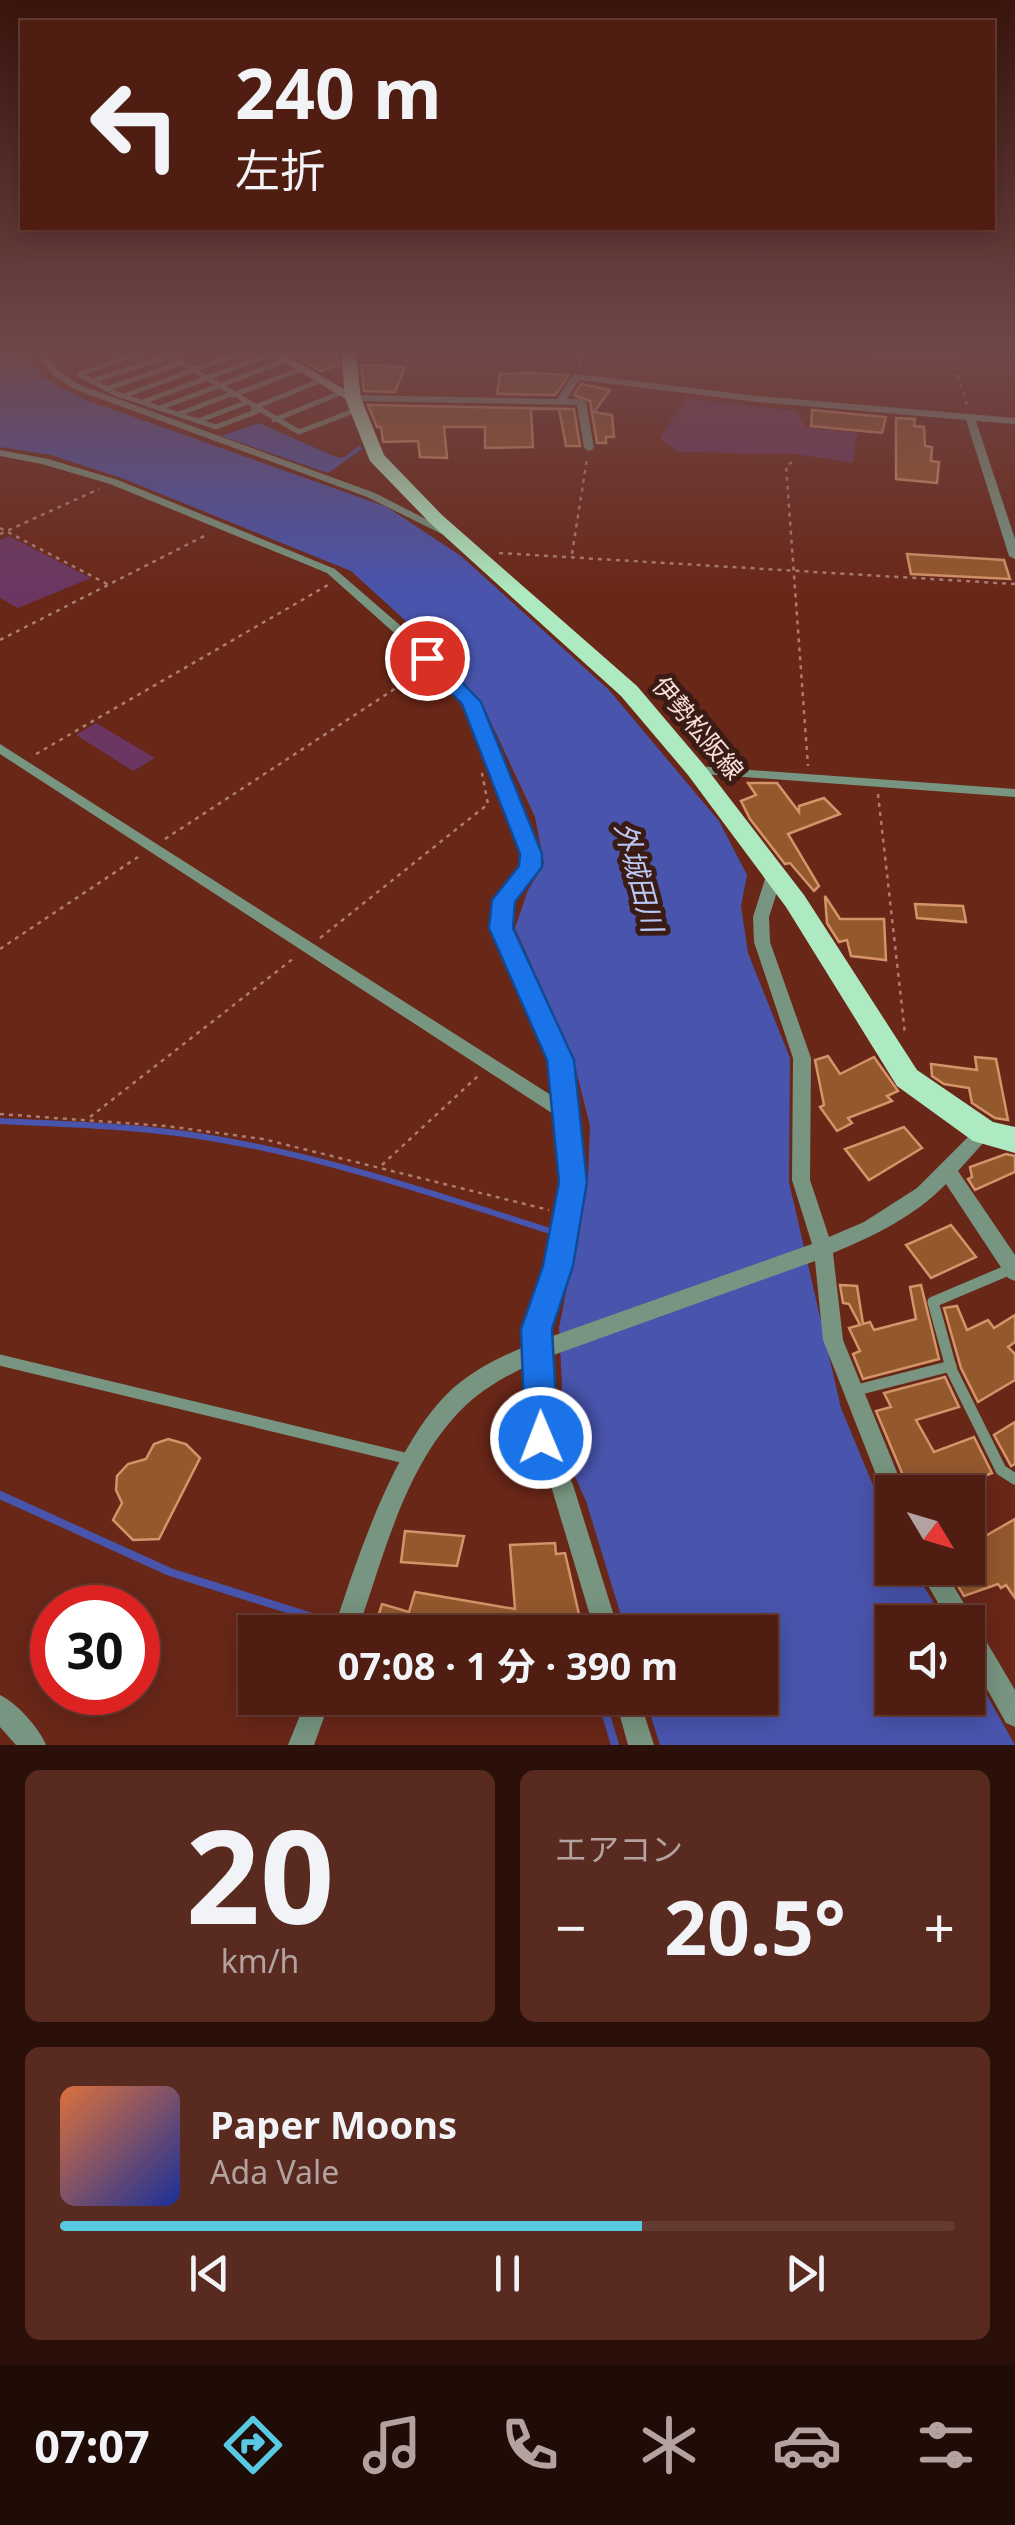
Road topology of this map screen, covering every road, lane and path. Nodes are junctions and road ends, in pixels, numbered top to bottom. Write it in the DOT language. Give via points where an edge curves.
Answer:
graph roads {
  1 [pos="196,430"];
  2 [pos="364,430"];
  3 [pos="585,430"];
  4 [pos="976,430"];
  5 [pos="588,448"];
  6 [pos="0,453"];
  7 [pos="792,462"];
  8 [pos="114,482"];
  9 [pos="224,526"];
  10 [pos="0,528"];
  11 [pos="6,531"];
  12 [pos="0,534"];
  13 [pos="464,544"];
  14 [pos="572,556"];
  15 [pos="1015,556"];
  16 [pos="795,570"];
  17 [pos="109,584"];
  18 [pos="330,584"];
  19 [pos="1015,584"];
  20 [pos="0,640"];
  21 [pos="433,681"];
  22 [pos="0,748"];
  23 [pos="22,762"];
  24 [pos="479,765"];
  25 [pos="696,770"];
  26 [pos="809,777"];
  27 [pos="876,782"];
  28 [pos="1015,793"];
  29 [pos="153,846"];
  30 [pos="774,876"];
  31 [pos="308,947"];
  32 [pos="0,949"];
  33 [pos="490,1064"];
  34 [pos="907,1078"];
  35 [pos="0,1114"];
  36 [pos="570,1116"];
  37 [pos="90,1117"];
  38 [pos="984,1132"];
  39 [pos="1015,1140"];
  40 [pos="381,1166"];
  41 [pos="949,1173"];
  42 [pos="565,1215"];
  43 [pos="817,1252"];
  44 [pos="1013,1271"];
  45 [pos="543,1349"];
  46 [pos="0,1360"];
  47 [pos="951,1366"];
  48 [pos="852,1392"];
  49 [pos="413,1460"];
  50 [pos="887,1475"];
  51 [pos="1015,1480"];
  52 [pos="352,1615"];
  53 [pos="602,1615"];
  54 [pos="985,1662"];
  55 [pos="0,1708"];
  56 [pos="1015,1714"];
  57 [pos="313,1715"];
  58 [pos="631,1715"];
  59 [pos="24,1742"];
  60 [pos="301,1745"];
  61 [pos="641,1745"];
  1 -- 13 [label="street" via="371,494"];
  2 -- 13 [label="main road, 伊勢松阪線" via="376,458"];
  3 -- 5 [label="street"];
  4 -- 15 [label="street"];
  5 -- 14 [label="path"];
  6 -- 8 [label="street"];
  7 -- 16 [label="path" via="786,466"];
  8 -- 9 [label="street"];
  8 -- 11 [label="path"];
  9 -- 17 [label="path"];
  9 -- 36 [label="street" via="331,571 471,702 531,854 530,867 504,900 501,928 560,1060"];
  10 -- 11 [label="path"];
  11 -- 12 [label="path"];
  11 -- 17 [label="path"];
  13 -- 14 [label="path"];
  13 -- 25 [label="main road, 伊勢松阪線" via="613,675"];
  14 -- 16 [label="path"];
  16 -- 19 [label="path"];
  16 -- 26 [label="path"];
  17 -- 20 [label="path"];
  18 -- 23 [label="path"];
  21 -- 29 [label="path" via="423,670"];
  22 -- 23 [label="street"];
  23 -- 29 [label="street"];
  24 -- 31 [label="path" via="488,804"];
  25 -- 26 [label="street"];
  25 -- 30 [label="main road, 伊勢松阪線"];
  26 -- 27 [label="street"];
  27 -- 28 [label="street"];
  27 -- 34 [label="path"];
  29 -- 31 [label="street"];
  29 -- 32 [label="path"];
  30 -- 34 [label="main road, 伊勢松阪線"];
  30 -- 43 [label="street" via="761,917 762,942 802,1058 801,1180"];
  31 -- 33 [label="street"];
  31 -- 37 [label="path"];
  33 -- 36 [label="street"];
  33 -- 40 [label="path"];
  34 -- 38 [label="main road, 伊勢松阪線"];
  35 -- 37 [label="path"];
  36 -- 42 [label="street" via="574,1167"];
  37 -- 40 [label="path" via="222,1132"];
  38 -- 39 [label="main road, 伊勢松阪線"];
  38 -- 41 [label="street"];
  40 -- 42 [label="path"];
  41 -- 43 [label="street" via="902,1211"];
  41 -- 44 [label="street"];
  42 -- 45 [label="street" via="558,1266 536,1329"];
  43 -- 45 [label="street"];
  43 -- 48 [label="street" via="833,1340"];
  44 -- 47 [label="lane" via="934,1302"];
  45 -- 49 [label="street" via="497,1370 452,1404"];
  45 -- 53 [label="street" via="541,1438"];
  46 -- 49 [label="lane"];
  47 -- 48 [label="lane"];
  47 -- 51 [label="lane" via="994,1459"];
  48 -- 50 [label="street"];
  49 -- 52 [label="street"];
  54 -- 56 [label="street"];
  55 -- 59 [label="street"];
  57 -- 60 [label="street"];
  58 -- 61 [label="street"];
}
